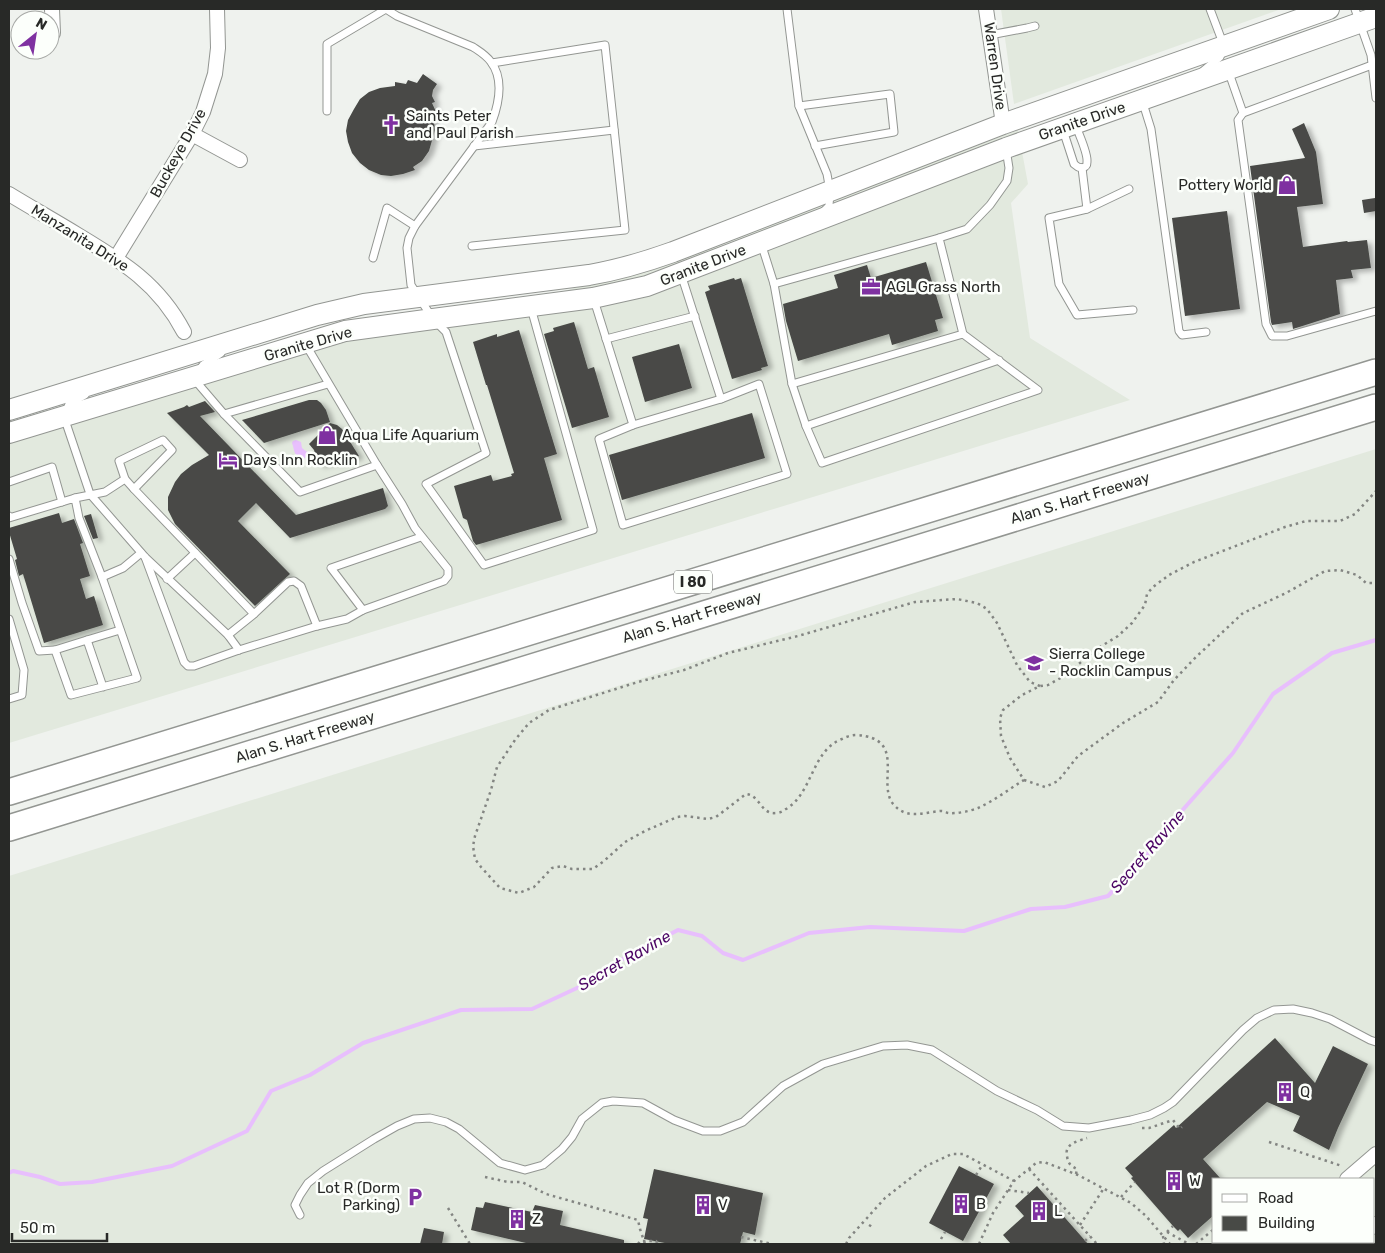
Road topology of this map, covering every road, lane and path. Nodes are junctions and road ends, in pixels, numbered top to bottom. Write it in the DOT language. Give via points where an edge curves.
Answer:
graph roads {
  1 [pos="216,9"];
  2 [pos="386,9"];
  3 [pos="787,9"];
  4 [pos="986,9"];
  5 [pos="1210,9"];
  6 [pos="1329,9"];
  7 [pos="1364,16"];
  8 [pos="1035,26"];
  9 [pos="990,35"];
  10 [pos="1224,46"];
  11 [pos="492,62"];
  12 [pos="1372,65"];
  13 [pos="1228,69"];
  14 [pos="1182,86"];
  15 [pos="1376,98"];
  16 [pos="1142,100"];
  17 [pos="800,106"];
  18 [pos="327,111"];
  19 [pos="1243,113"];
  20 [pos="1003,124"];
  21 [pos="1069,126"];
  22 [pos="614,130"];
  23 [pos="192,134"];
  24 [pos="474,146"];
  25 [pos="815,146"];
  26 [pos="1006,148"];
  27 [pos="240,160"];
  28 [pos="1082,168"];
  29 [pos="1129,189"];
  30 [pos="830,190"];
  31 [pos="9,194"];
  32 [pos="1087,209"];
  33 [pos="814,221"];
  34 [pos="415,226"];
  35 [pos="940,238"];
  36 [pos="761,243"];
  37 [pos="472,246"];
  38 [pos="116,258"];
  39 [pos="373,258"];
  40 [pos="677,263"];
  41 [pos="774,284"];
  42 [pos="418,297"];
  43 [pos="593,298"];
  44 [pos="530,306"];
  45 [pos="1134,310"];
  46 [pos="1376,311"];
  47 [pos="694,316"];
  48 [pos="433,319"];
  49 [pos="184,332"];
  50 [pos="1206,332"];
  51 [pos="963,334"];
  52 [pos="242,338"];
  53 [pos="606,340"];
  54 [pos="305,343"];
  55 [pos="999,360"];
  56 [pos="1376,372"];
  57 [pos="115,377"];
  58 [pos="193,378"];
  59 [pos="328,384"];
  60 [pos="792,384"];
  61 [pos="722,399"];
  62 [pos="1376,407"];
  63 [pos="9,410"];
  64 [pos="224,414"];
  65 [pos="64,417"];
  66 [pos="633,425"];
  67 [pos="806,426"];
  68 [pos="9,434"];
  69 [pos="377,465"];
  70 [pos="125,479"];
  71 [pos="9,482"];
  72 [pos="134,489"];
  73 [pos="1376,491"];
  74 [pos="90,494"];
  75 [pos="75,498"];
  76 [pos="62,502"];
  77 [pos="9,518"];
  78 [pos="422,537"];
  79 [pos="195,553"];
  80 [pos="143,555"];
  81 [pos="9,559"];
  82 [pos="102,576"];
  83 [pos="167,579"];
  84 [pos="1376,583"];
  85 [pos="363,610"];
  86 [pos="254,614"];
  87 [pos="9,619"];
  88 [pos="317,626"];
  89 [pos="120,630"];
  90 [pos="228,636"];
  91 [pos="87,640"];
  92 [pos="55,650"];
  93 [pos="239,650"];
  94 [pos="1040,686"];
  95 [pos="103,687"];
  96 [pos="9,699"];
  97 [pos="1024,780"];
  98 [pos="9,792"];
  99 [pos="54,815"];
  100 [pos="9,828"];
  101 [pos="9,833"];
  102 [pos="1376,1042"];
  103 [pos="1182,1127"];
  104 [pos="1141,1128"];
  105 [pos="1094,1137"];
  106 [pos="1269,1142"];
  107 [pos="1376,1154"];
  108 [pos="983,1164"];
  109 [pos="1029,1169"];
  110 [pos="1344,1173"];
  111 [pos="1076,1174"];
  112 [pos="976,1175"];
  113 [pos="485,1177"];
  114 [pos="1014,1181"];
  115 [pos="1135,1182"];
  116 [pos="1104,1188"];
  117 [pos="1008,1190"];
  118 [pos="1030,1193"];
  119 [pos="1121,1197"];
  120 [pos="448,1208"];
  121 [pos="300,1215"];
  122 [pos="869,1225"];
  123 [pos="1080,1225"];
  124 [pos="1173,1226"];
  125 [pos="874,1228"];
  126 [pos="1212,1231"];
  127 [pos="945,1232"];
  128 [pos="1167,1232"];
  129 [pos="1163,1235"];
  130 [pos="1090,1236"];
  131 [pos="742,1237"];
  132 [pos="942,1239"];
  133 [pos="1085,1241"];
  134 [pos="762,1243"];
  135 [pos="471,1244"];
  136 [pos="638,1244"];
  137 [pos="645,1244"];
  138 [pos="658,1244"];
  139 [pos="772,1244"];
  140 [pos="846,1244"];
  141 [pos="979,1244"];
  142 [pos="1098,1244"];
  143 [pos="1164,1244"];
  144 [pos="1170,1244"];
  145 [pos="1189,1244"];
  146 [pos="1196,1244"];
  1 -- 23 [label="street, Buckeye Drive" via="218,48 215,74"];
  2 -- 11 [label="lane" via="473,47"];
  2 -- 18 [label="lane" via="327,44"];
  3 -- 17 [label="lane"];
  4 -- 9 [label="street, Warren Drive"];
  5 -- 10 [label="lane"];
  6 -- 10 [label="street, Granite Drive"];
  7 -- 12 [label="lane"];
  7 -- 13 [label="street, Granite Drive"];
  8 -- 9 [label="lane"];
  9 -- 20 [label="street, Warren Drive"];
  10 -- 14 [label="lane" via="1220,57"];
  10 -- 20 [label="street, Granite Drive"];
  11 -- 22 [label="lane" via="605,45"];
  11 -- 24 [label="lane" via="499,86 497,110"];
  12 -- 15 [label="lane"];
  12 -- 19 [label="lane"];
  13 -- 14 [label="street, Granite Drive"];
  13 -- 19 [label="lane"];
  14 -- 16 [label="street, Granite Drive"];
  16 -- 21 [label="street, Granite Drive"];
  16 -- 50 [label="lane" via="1151,129 1179,331 1187,335"];
  17 -- 25 [label="lane"];
  17 -- 25 [label="lane" via="890,94 894,132"];
  19 -- 46 [label="lane" via="1238,120 1240,144 1266,324 1272,336 1287,336"];
  20 -- 26 [label="street"];
  20 -- 30 [label="street, Granite Drive"];
  21 -- 26 [label="street, Granite Drive"];
  21 -- 28 [label="lane" via="1074,164"];
  21 -- 28 [label="lane" via="1084,148 1087,162"];
  22 -- 24 [label="lane"];
  22 -- 37 [label="lane" via="625,230"];
  23 -- 27 [label="street"];
  23 -- 38 [label="street, Buckeye Drive"];
  24 -- 34 [label="lane"];
  25 -- 30 [label="lane"];
  26 -- 33 [label="street, Granite Drive"];
  26 -- 35 [label="lane" via="1009,168 1002,189 967,229"];
  28 -- 32 [label="lane"];
  29 -- 32 [label="lane"];
  30 -- 33 [label="lane" via="829,206"];
  30 -- 40 [label="street, Granite Drive"];
  31 -- 38 [label="street, Manzanita Drive"];
  32 -- 45 [label="lane" via="1049,218 1059,284 1077,315"];
  33 -- 36 [label="street, Granite Drive"];
  34 -- 39 [label="lane" via="387,208"];
  34 -- 42 [label="lane" via="407,248 411,284"];
  35 -- 41 [label="lane"];
  35 -- 51 [label="lane"];
  36 -- 40 [label="street, Granite Drive"];
  36 -- 41 [label="lane"];
  38 -- 49 [label="street, Manzanita Drive" via="157,292 175,314"];
  40 -- 42 [label="street, Granite Drive" via="631,266 589,275"];
  40 -- 43 [label="street, Granite Drive" via="647,286"];
  40 -- 47 [label="lane"];
  41 -- 60 [label="lane"];
  42 -- 48 [label="lane"];
  42 -- 52 [label="street, Granite Drive" via="316,315"];
  43 -- 44 [label="street, Granite Drive"];
  43 -- 53 [label="lane"];
  44 -- 48 [label="street, Granite Drive"];
  44 -- 48 [label="lane" via="593,530 484,565 426,484 486,453 446,332"];
  47 -- 53 [label="lane"];
  47 -- 61 [label="lane"];
  48 -- 54 [label="street, Granite Drive" via="346,331"];
  51 -- 55 [label="lane"];
  51 -- 60 [label="lane"];
  52 -- 57 [label="street, Granite Drive"];
  52 -- 58 [label="lane" via="203,364"];
  53 -- 66 [label="lane"];
  54 -- 58 [label="street, Granite Drive"];
  54 -- 59 [label="lane"];
  55 -- 67 [label="lane"];
  55 -- 67 [label="lane" via="1038,390 822,463"];
  56 -- 98 [label="highway, I 80"];
  57 -- 63 [label="street, Granite Drive"];
  57 -- 65 [label="lane" via="69,404"];
  58 -- 64 [label="lane"];
  58 -- 65 [label="street, Granite Drive"];
  59 -- 64 [label="lane"];
  59 -- 69 [label="lane"];
  60 -- 67 [label="lane"];
  61 -- 66 [label="lane"];
  61 -- 66 [label="lane" via="759,384 787,474 623,525 598,439"];
  62 -- 99 [label="highway, Alan S. Hart Freeway / I 80"];
  64 -- 69 [label="lane" via="300,492"];
  65 -- 68 [label="street, Granite Drive"];
  65 -- 74 [label="lane"];
  69 -- 78 [label="lane"];
  70 -- 72 [label="lane"];
  70 -- 72 [label="lane" via="119,461 163,440 172,450"];
  70 -- 74 [label="lane" via="105,492"];
  71 -- 76 [label="lane" via="52,467"];
  72 -- 79 [label="lane"];
  73 -- 94 [label="path" via="1355,514 1340,520 1306,521 1285,527 1169,575 1153,587 1145,605 1118,636 1095,650 1066,675"];
  74 -- 75 [label="lane"];
  74 -- 80 [label="lane"];
  75 -- 76 [label="lane"];
  75 -- 82 [label="lane" via="79,518"];
  76 -- 77 [label="lane"];
  78 -- 85 [label="lane" via="448,569 444,581"];
  78 -- 85 [label="lane" via="331,568"];
  79 -- 83 [label="lane"];
  79 -- 86 [label="lane"];
  80 -- 82 [label="lane"];
  80 -- 83 [label="lane"];
  80 -- 93 [label="lane" via="188,666"];
  81 -- 92 [label="lane" via="39,651"];
  82 -- 89 [label="lane"];
  83 -- 90 [label="lane"];
  84 -- 97 [label="path" via="1366,583 1358,575 1340,570 1325,571 1243,613 1174,680 1158,702 1078,756 1058,781 1045,787"];
  85 -- 88 [label="lane" via="347,619"];
  86 -- 88 [label="lane" via="288,582 294,581 301,586"];
  86 -- 90 [label="lane"];
  87 -- 96 [label="lane" via="24,670 22,695"];
  88 -- 93 [label="lane"];
  89 -- 91 [label="lane"];
  89 -- 95 [label="lane" via="137,678"];
  90 -- 93 [label="lane"];
  91 -- 92 [label="lane"];
  91 -- 95 [label="lane"];
  92 -- 95 [label="lane" via="71,696"];
  94 -- 97 [label="path" via="1015,700 1003,710 1000,718 1000,736"];
  94 -- 97 [label="path" via="1030,682 1017,665 988,609 978,603 957,599 915,602 728,653 684,670 549,710 535,719 497,767 473,846 475,859 492,881 500,888 519,893 534,887 552,868 593,869 625,842 645,832 677,817 716,817 746,794 750,794 770,814 778,813 802,794 812,770 826,750 837,741 854,735 866,736 883,746 888,757 889,796 894,805 910,814 955,813 979,808"];
  99 -- 100 [label="highway, Alan S. Hart Freeway / I 80"];
  99 -- 101 [label="highway"];
  102 -- 121 [label="lane" via="1312,1013 1274,1010 1243,1030 1164,1108 1150,1115 1089,1128 1063,1126 997,1091 932,1050 907,1045 883,1046 823,1064 784,1086 743,1122 720,1130 703,1131 643,1103 602,1103 582,1120 562,1149 543,1165 525,1170 500,1163 446,1122 414,1119 374,1139 308,1183 295,1205"];
  103 -- 104 [label="path" via="1180,1129 1173,1120"];
  105 -- 111 [label="path" via="1067,1149 1066,1155 1070,1165 1077,1169"];
  106 -- 110 [label="path"];
  107 -- 110 [label="street"];
  108 -- 112 [label="path"];
  108 -- 114 [label="path"];
  108 -- 140 [label="path" via="964,1154 952,1154 926,1166 885,1198"];
  109 -- 111 [label="path" via="1044,1162"];
  109 -- 114 [label="path"];
  109 -- 123 [label="path"];
  111 -- 116 [label="path"];
  113 -- 137 [label="path" via="522,1182 546,1194 638,1220"];
  114 -- 117 [label="path"];
  115 -- 119 [label="path"];
  116 -- 119 [label="path"];
  116 -- 123 [label="path"];
  117 -- 118 [label="path"];
  117 -- 141 [label="path"];
  119 -- 129 [label="path" via="1131,1202"];
  120 -- 135 [label="path"];
  122 -- 125 [label="path"];
  123 -- 130 [label="path"];
  124 -- 128 [label="path"];
  126 -- 146 [label="path"];
  127 -- 132 [label="path"];
  128 -- 129 [label="path"];
  128 -- 145 [label="path"];
  129 -- 143 [label="path"];
  129 -- 144 [label="path"];
  130 -- 133 [label="path"];
  130 -- 142 [label="path"];
  131 -- 134 [label="path"];
  134 -- 139 [label="path"];
  136 -- 138 [label="path" via="640,1241 656,1241"];
}
